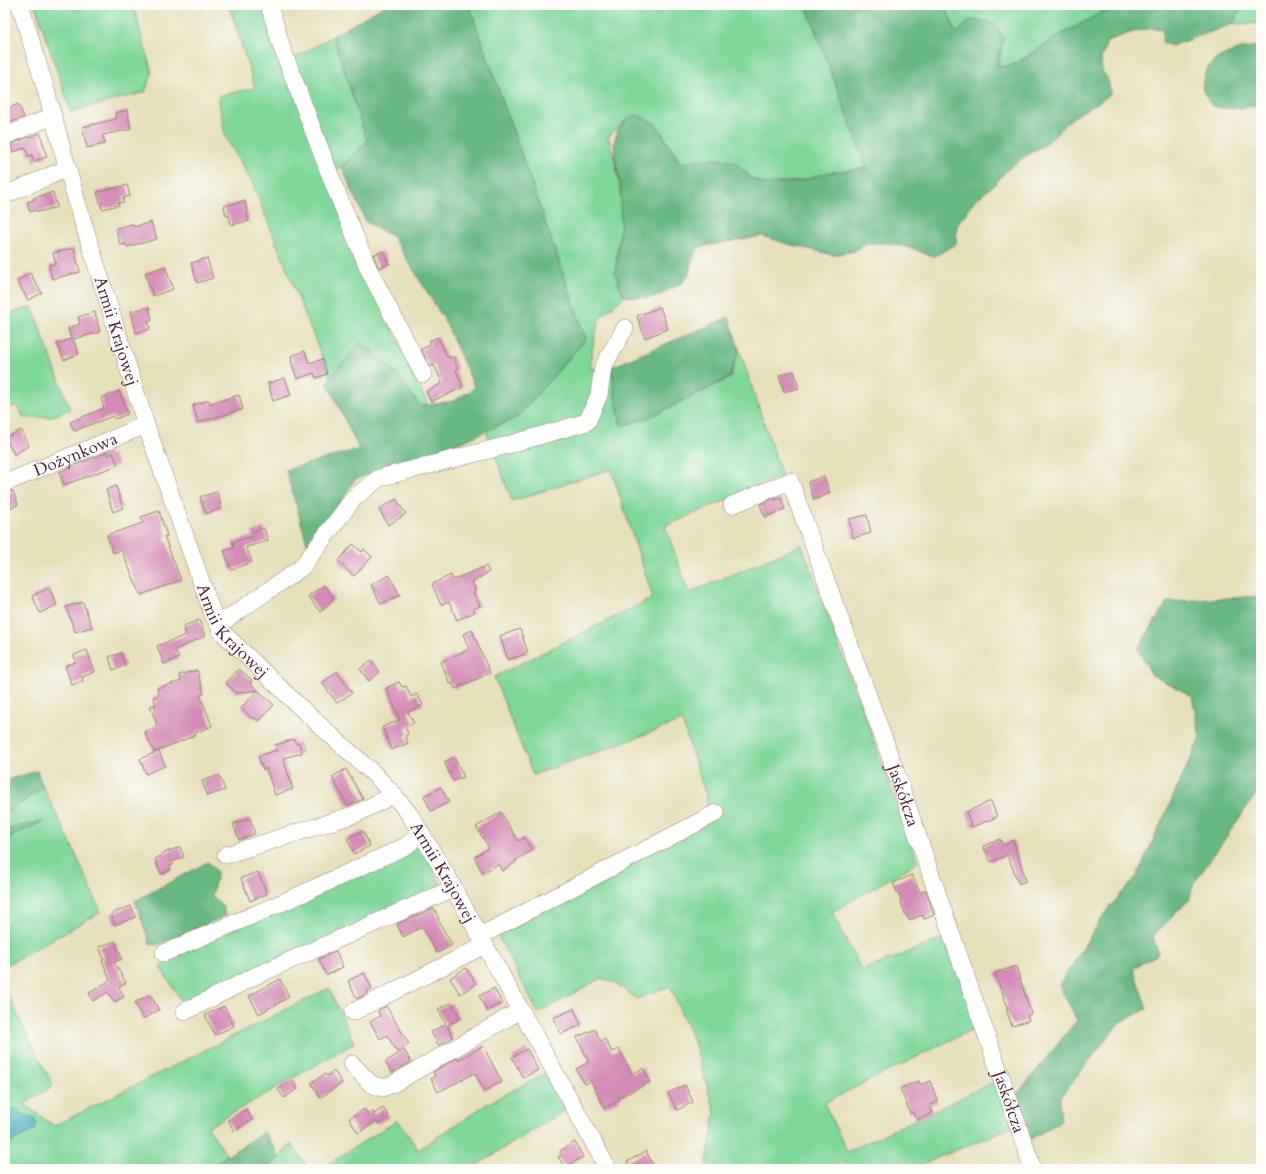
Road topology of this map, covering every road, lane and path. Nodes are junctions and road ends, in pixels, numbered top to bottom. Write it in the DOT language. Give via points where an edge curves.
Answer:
graph roads {
  1 [pos="20,5"];
  2 [pos="269,5"];
  3 [pos="53,116"];
  4 [pos="5,136"];
  5 [pos="68,168"];
  6 [pos="5,195"];
  7 [pos="625,328"];
  8 [pos="423,374"];
  9 [pos="146,425"];
  10 [pos="5,482"];
  11 [pos="732,505"];
  12 [pos="215,619"];
  13 [pos="390,791"];
  14 [pos="716,813"];
  15 [pos="421,833"];
  16 [pos="226,855"];
  17 [pos="454,888"];
  18 [pos="483,941"];
  19 [pos="164,953"];
  20 [pos="521,1010"];
  21 [pos="184,1012"];
  22 [pos="353,1012"];
  23 [pos="352,1064"];
  24 [pos="608,1169"];
  25 [pos="1033,1169"];
  1 -- 3 [label="street, Armii Krajowej"];
  2 -- 8 [label="street" via="282,48 326,166 366,263"];
  3 -- 4 [label="street"];
  3 -- 5 [label="street, Armii Krajowej"];
  5 -- 6 [label="street"];
  5 -- 9 [label="street, Armii Krajowej"];
  7 -- 12 [label="street" via="603,367 599,395 588,422 379,478 354,498 301,568 226,619"];
  9 -- 10 [label="street, Dożynkowa"];
  9 -- 12 [label="street, Armii Krajowej"];
  11 -- 25 [label="street, Jaskółcza" via="790,482 900,781"];
  12 -- 13 [label="street, Armii Krajowej" via="222,632"];
  13 -- 15 [label="street, Armii Krajowej"];
  13 -- 16 [label="street" via="385,799 356,814"];
  14 -- 18 [label="street"];
  15 -- 17 [label="street, Armii Krajowej"];
  15 -- 19 [label="street" via="406,846"];
  17 -- 18 [label="street, Armii Krajowej"];
  17 -- 21 [label="street" via="255,976"];
  18 -- 20 [label="street, Armii Krajowej"];
  18 -- 22 [label="street"];
  20 -- 23 [label="street" via="382,1088 371,1084"];
  20 -- 24 [label="street, Armii Krajowej"];
}
